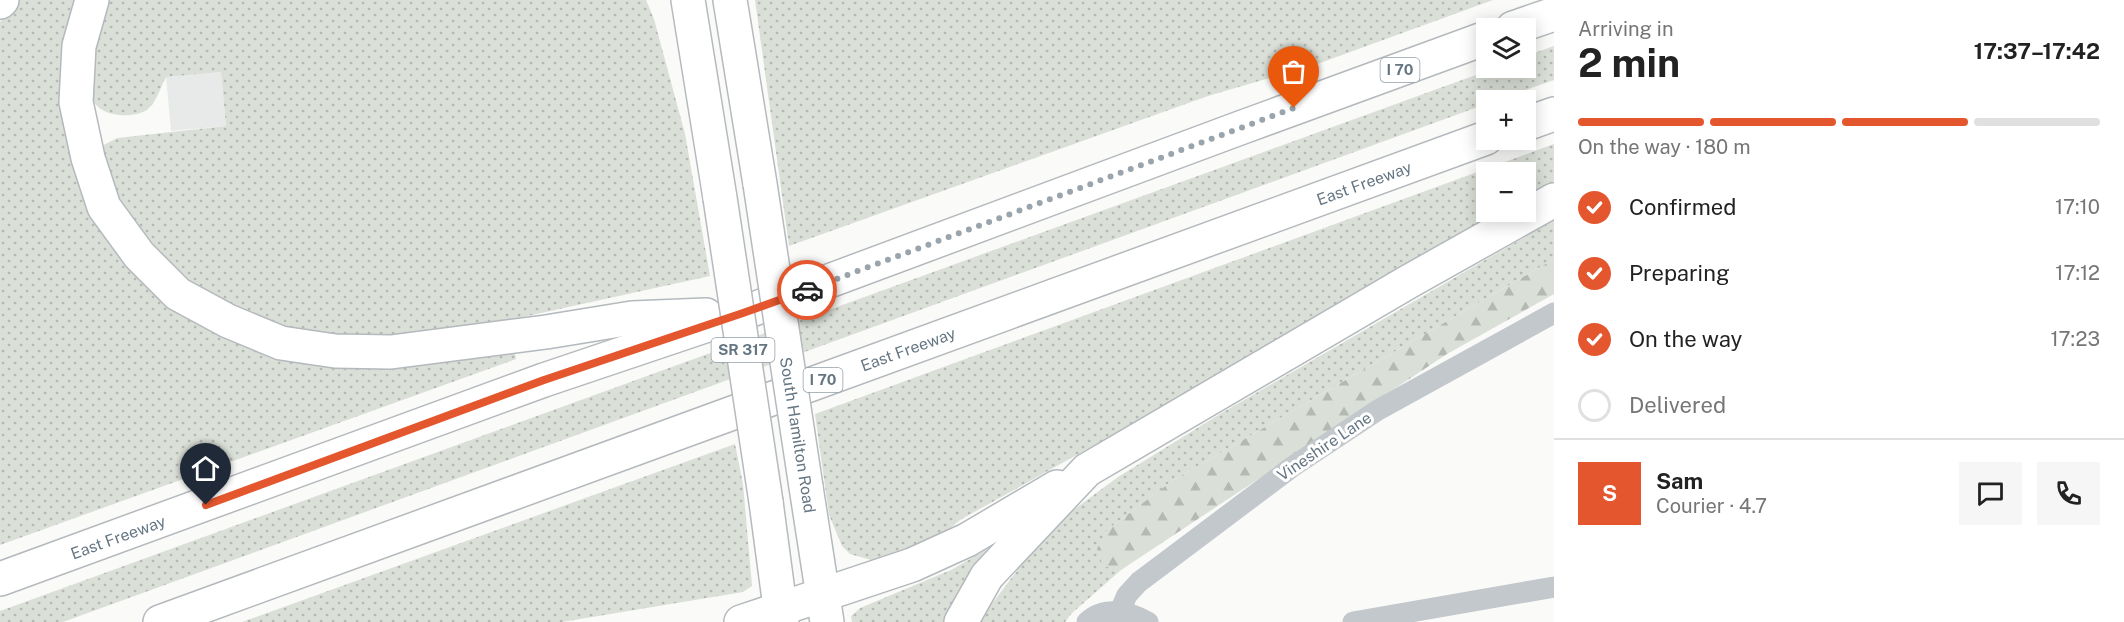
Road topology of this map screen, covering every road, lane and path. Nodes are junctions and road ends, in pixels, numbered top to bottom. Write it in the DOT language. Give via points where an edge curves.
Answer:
graph roads {
  1 [pos="92,0"];
  2 [pos="688,0"];
  3 [pos="730,0"];
  4 [pos="1554,14"];
  5 [pos="1536,20"];
  6 [pos="1476,42"];
  7 [pos="1554,114"];
  8 [pos="1536,120"];
  9 [pos="1476,142"];
  10 [pos="1554,200"];
  11 [pos="743,313"];
  12 [pos="1554,313"];
  13 [pos="1087,470"];
  14 [pos="0,579"];
  15 [pos="1554,587"];
  16 [pos="824,608"];
  17 [pos="1120,611"];
  18 [pos="781,616"];
  19 [pos="160,622"];
  20 [pos="741,622"];
  21 [pos="961,622"];
  22 [pos="1087,622"];
  23 [pos="1148,622"];
  24 [pos="1353,622"];
  1 -- 11 [label="main road" via="79,46 76,102 104,207 139,255 178,294 228,321 281,343 335,351 391,352 632,318"];
  2 -- 18 [label="main road, SR 317, bridge"];
  3 -- 16 [label="main road, South Hamilton Road / SR 317, bridge"];
  4 -- 5 [label="main road"];
  6 -- 11 [label="main road, East Freeway / I 70"];
  7 -- 8 [label="main road"];
  9 -- 19 [label="main road, East Freeway / I 70"];
  10 -- 13 [label="main road"];
  11 -- 14 [label="main road, East Freeway / I 70" via="544,380"];
  12 -- 17 [label="street, Vineshire Lane" via="1378,410 1292,467 1139,582"];
  13 -- 16 [label="main road" via="967,540"];
  13 -- 21 [label="main road" via="987,576"];
  15 -- 24 [label="street"];
  16 -- 18 [label="main road"];
  17 -- 22 [label="street" via="1095,615"];
  17 -- 23 [label="street"];
  18 -- 20 [label="main road"];
}
